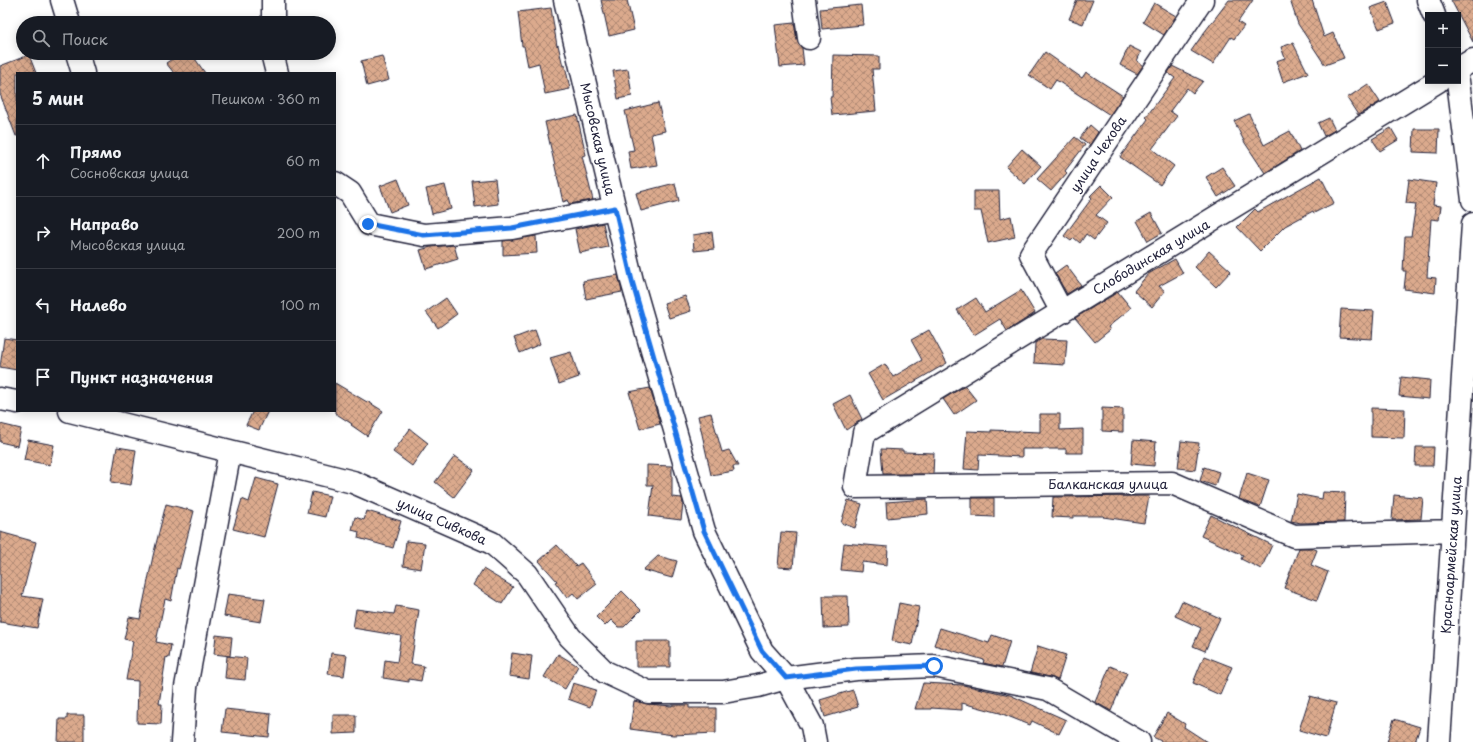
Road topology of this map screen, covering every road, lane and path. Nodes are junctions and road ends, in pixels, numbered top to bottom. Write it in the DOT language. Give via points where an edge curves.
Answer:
graph roads {
  1 [pos="62,0"];
  2 [pos="273,0"];
  3 [pos="565,0"];
  4 [pos="804,0"];
  5 [pos="1202,0"];
  6 [pos="1428,0"];
  7 [pos="1433,12"];
  8 [pos="67,16"];
  9 [pos="273,16"];
  10 [pos="809,38"];
  11 [pos="79,60"];
  12 [pos="274,60"];
  13 [pos="1473,60"];
  14 [pos="1461,67"];
  15 [pos="83,72"];
  16 [pos="278,72"];
  17 [pos="1433,84"];
  18 [pos="1458,84"];
  19 [pos="336,184"];
  20 [pos="1473,200"];
  21 [pos="615,208"];
  22 [pos="1473,224"];
  23 [pos="1062,312"];
  24 [pos="0,399"];
  25 [pos="16,402"];
  26 [pos="74,412"];
  27 [pos="864,433"];
  28 [pos="230,451"];
  29 [pos="1452,531"];
  30 [pos="786,678"];
  31 [pos="182,742"];
  32 [pos="815,742"];
  33 [pos="1139,742"];
  34 [pos="1439,742"];
  1 -- 8 [label="street"];
  2 -- 9 [label="street"];
  3 -- 21 [label="street, Мысовская улица"];
  4 -- 10 [label="street"];
  5 -- 23 [label="street, улица Чехова" via="1031,254"];
  6 -- 7 [label="street"];
  11 -- 15 [label="street"];
  12 -- 16 [label="street"];
  13 -- 14 [label="street"];
  17 -- 23 [label="street, Слободинская улица"];
  18 -- 20 [label="street"];
  19 -- 21 [label="street" via="350,193 368,224 424,235 512,228"];
  21 -- 30 [label="street, Мысовская улица" via="634,288 704,531 762,651"];
  22 -- 29 [label="street, Красноармейская улица"];
  23 -- 27 [label="street, Слободинская улица"];
  24 -- 25 [label="street"];
  26 -- 28 [label="street, улица Сивкова"];
  27 -- 29 [label="street, Балканская улица" via="855,487 1172,483 1294,536"];
  28 -- 30 [label="street, улица Сивкова" via="353,482 492,543 527,574 570,637 605,672 648,692 723,692"];
  28 -- 31 [label="street" via="186,687"];
  29 -- 34 [label="street, Красноармейская улица"];
  30 -- 32 [label="street, Мысовская улица" via="812,726"];
  30 -- 33 [label="street, улица Сивкова" via="856,669 934,666 1048,689"];
}
